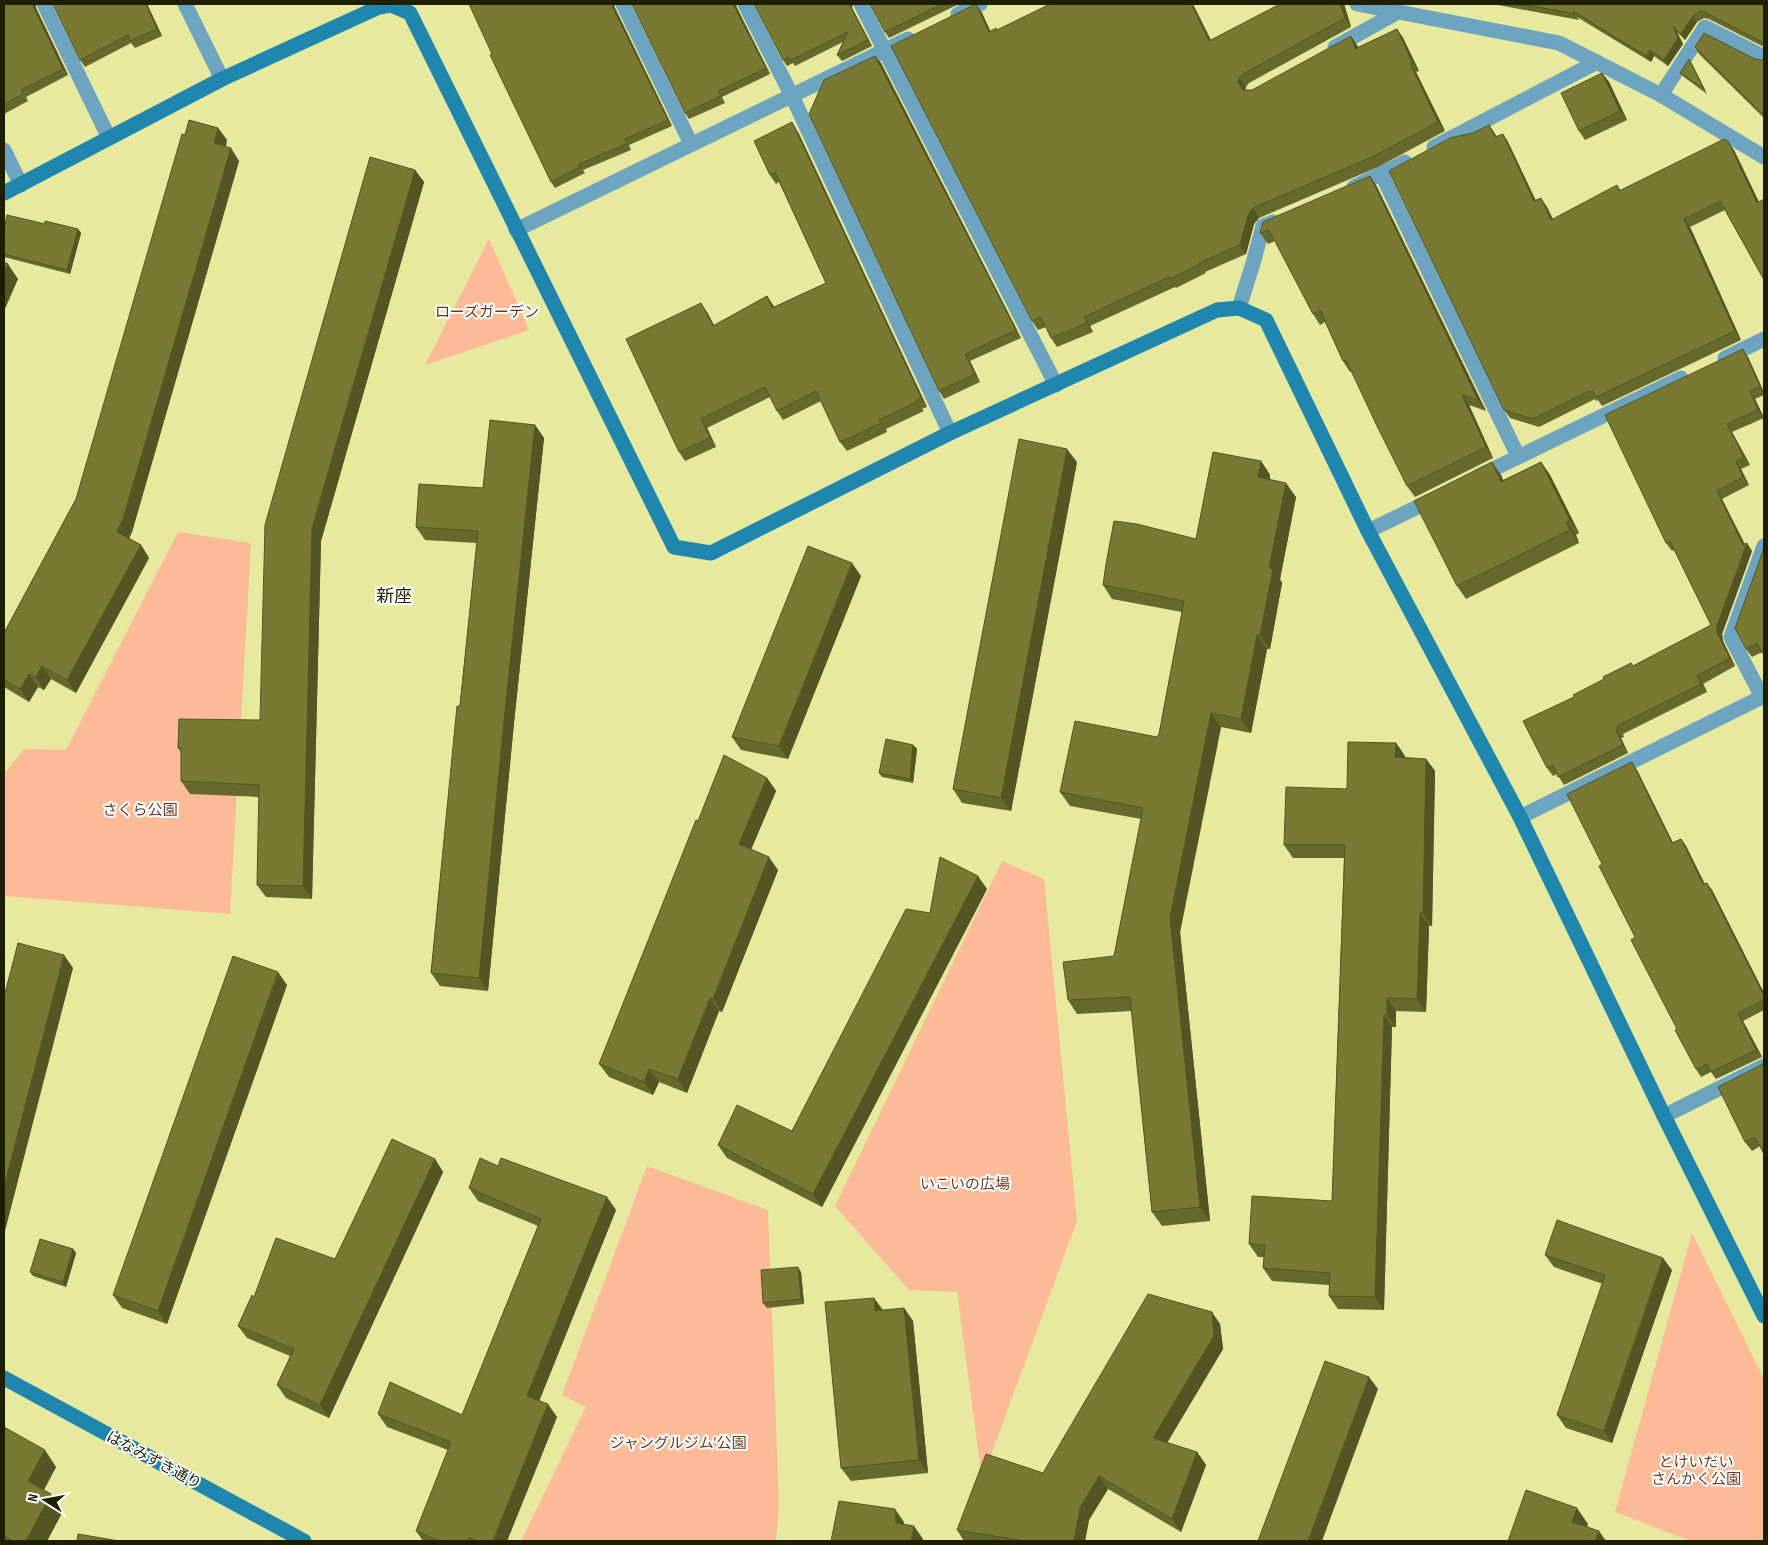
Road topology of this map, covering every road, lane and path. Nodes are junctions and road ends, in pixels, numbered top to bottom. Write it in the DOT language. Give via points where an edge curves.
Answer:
graph roads {
  1 [pos="44,4"];
  2 [pos="185,4"];
  3 [pos="624,4"];
  4 [pos="745,4"];
  5 [pos="861,4"];
  6 [pos="980,4"];
  7 [pos="1357,4"];
  8 [pos="410,8"];
  9 [pos="1414,9"];
  10 [pos="1398,12"];
  11 [pos="945,21"];
  12 [pos="919,34"];
  13 [pos="884,50"];
  14 [pos="1322,54"];
  15 [pos="1764,57"];
  16 [pos="1597,62"];
  17 [pos="222,79"];
  18 [pos="1661,95"];
  19 [pos="792,96"];
  20 [pos="109,138"];
  21 [pos="692,144"];
  22 [pos="4,150"];
  23 [pos="1764,157"];
  24 [pos="1382,174"];
  25 [pos="21,185"];
  26 [pos="1345,190"];
  27 [pos="4,192"];
  28 [pos="1290,214"];
  29 [pos="516,230"];
  30 [pos="1239,308"];
  31 [pos="1764,339"];
  32 [pos="1711,364"];
  33 [pos="1694,372"];
  34 [pos="1056,385"];
  35 [pos="950,433"];
  36 [pos="1518,456"];
  37 [pos="1466,482"];
  38 [pos="1449,491"];
  39 [pos="1368,531"];
  40 [pos="1764,546"];
  41 [pos="1763,697"];
  42 [pos="1520,817"];
  43 [pos="1764,1066"];
  44 [pos="1664,1116"];
  45 [pos="1764,1316"];
  46 [pos="4,1378"];
  47 [pos="304,1541"];
  1 -- 20 [label="street"];
  2 -- 17 [label="street"];
  3 -- 21 [label="street"];
  4 -- 19 [label="street"];
  5 -- 13 [label="street"];
  6 -- 11 [label="street"];
  7 -- 10 [label="street"];
  8 -- 17 [label="street" via="379,7"];
  8 -- 29 [label="street"];
  9 -- 10 [label="street"];
  9 -- 16 [label="street" via="1558,43"];
  10 -- 14 [label="street"];
  12 -- 13 [label="street"];
  13 -- 19 [label="street"];
  13 -- 34 [label="street"];
  15 -- 18 [label="street" via="1704,28"];
  16 -- 18 [label="street"];
  16 -- 24 [label="street"];
  17 -- 20 [label="street"];
  18 -- 23 [label="street"];
  19 -- 21 [label="street"];
  19 -- 35 [label="street"];
  20 -- 25 [label="street"];
  21 -- 29 [label="street"];
  22 -- 25 [label="street"];
  24 -- 26 [label="street"];
  24 -- 36 [label="street"];
  25 -- 27 [label="street"];
  28 -- 30 [label="street" via="1263,226"];
  29 -- 35 [label="street" via="674,547 711,553"];
  30 -- 34 [label="street" via="1217,310"];
  30 -- 39 [label="street" via="1266,320"];
  31 -- 32 [label="street"];
  33 -- 36 [label="street"];
  34 -- 35 [label="street"];
  36 -- 37 [label="street"];
  38 -- 39 [label="street"];
  39 -- 42 [label="street"];
  40 -- 41 [label="street" via="1731,637"];
  41 -- 42 [label="street"];
  42 -- 44 [label="street"];
  43 -- 44 [label="street"];
  44 -- 45 [label="street"];
  46 -- 47 [label="street, はなみずき通り"];
}
